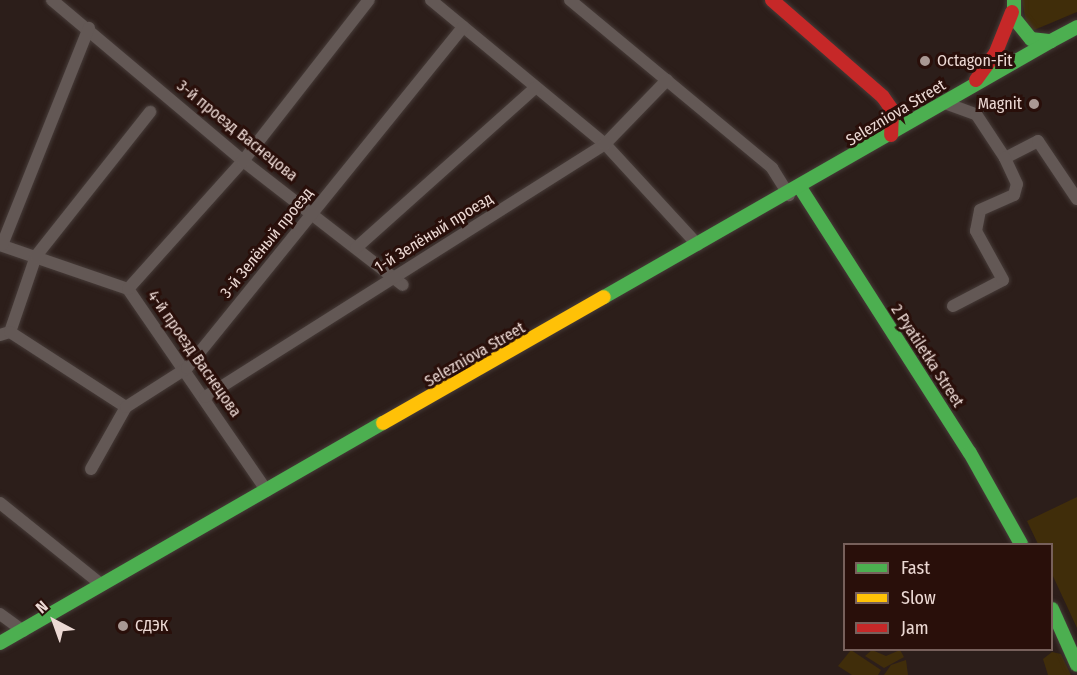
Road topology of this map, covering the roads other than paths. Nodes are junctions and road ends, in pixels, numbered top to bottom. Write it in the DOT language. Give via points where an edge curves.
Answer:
graph roads {
  1 [pos="52,0"];
  2 [pos="369,0"];
  3 [pos="431,0"];
  4 [pos="570,0"];
  5 [pos="772,0"];
  6 [pos="1013,4"];
  7 [pos="463,27"];
  8 [pos="88,28"];
  9 [pos="1073,29"];
  10 [pos="1051,41"];
  11 [pos="667,80"];
  12 [pos="536,87"];
  13 [pos="965,92"];
  14 [pos="945,103"];
  15 [pos="150,112"];
  16 [pos="891,135"];
  17 [pos="605,144"];
  18 [pos="1005,158"];
  19 [pos="243,161"];
  20 [pos="795,192"];
  21 [pos="1077,199"];
  22 [pos="313,212"];
  23 [pos="1,245"];
  24 [pos="698,245"];
  25 [pos="356,248"];
  26 [pos="36,256"];
  27 [pos="398,282"];
  28 [pos="128,289"];
  29 [pos="953,306"];
  30 [pos="5,333"];
  31 [pos="187,368"];
  32 [pos="205,397"];
  33 [pos="126,407"];
  34 [pos="91,469"];
  35 [pos="267,491"];
  36 [pos="0,503"];
  37 [pos="1020,543"];
  38 [pos="102,585"];
  39 [pos="1053,611"];
  40 [pos="0,614"];
  41 [pos="23,631"];
  42 [pos="0,643"];
  43 [pos="1077,665"];
  1 -- 8 [label="street, 3-й проезд Васнецова"];
  2 -- 19 [label="street"];
  3 -- 7 [label="street"];
  4 -- 11 [label="street"];
  5 -- 16 [label="street" via="892,110"];
  6 -- 10 [label="street" via="1023,33"];
  6 -- 13 [label="street, Selezniova Street" via="991,62"];
  7 -- 12 [label="street"];
  7 -- 22 [label="street, 3-й Зелёный проезд"];
  8 -- 19 [label="street, 3-й проезд Васнецова"];
  8 -- 23 [label="street"];
  9 -- 10 [label="street, Selezniova Street"];
  10 -- 13 [label="street, Selezniova Street"];
  11 -- 17 [label="street, 1-й Зелёный проезд"];
  11 -- 20 [label="street"];
  12 -- 17 [label="street"];
  12 -- 25 [label="street"];
  13 -- 14 [label="street, Selezniova Street"];
  14 -- 16 [label="street, Selezniova Street"];
  14 -- 18 [label="street" via="976,114"];
  15 -- 26 [label="street"];
  16 -- 20 [label="street, Selezniova Street"];
  17 -- 24 [label="street"];
  17 -- 27 [label="street, 1-й Зелёный проезд"];
  18 -- 21 [label="street" via="1038,141"];
  18 -- 29 [label="street" via="1017,183 1014,195 980,210 976,231 1003,280"];
  19 -- 22 [label="street, 3-й проезд Васнецова"];
  19 -- 28 [label="street"];
  20 -- 24 [label="street, Selezniova Street"];
  20 -- 37 [label="street, 2 Pyatiletka Street" via="970,453"];
  22 -- 25 [label="street, 3-й проезд Васнецова"];
  22 -- 31 [label="street, 3-й Зелёный проезд"];
  23 -- 26 [label="street, 4-й проезд Васнецова"];
  24 -- 35 [label="street, Selezniova Street"];
  25 -- 27 [label="street, 3-й проезд Васнецова"];
  26 -- 28 [label="street, 4-й проезд Васнецова"];
  26 -- 30 [label="street"];
  27 -- 32 [label="street, 1-й Зелёный проезд"];
  28 -- 31 [label="street, 4-й проезд Васнецова"];
  30 -- 33 [label="street"];
  31 -- 32 [label="street, 4-й проезд Васнецова"];
  31 -- 33 [label="street, 3-й Зелёный проезд"];
  32 -- 35 [label="street, 4-й проезд Васнецова"];
  33 -- 34 [label="street, 3-й Зелёный проезд"];
  35 -- 38 [label="street, Selezniova Street"];
  36 -- 38 [label="street"];
  38 -- 41 [label="street, Selezniova Street"];
  39 -- 43 [label="street"];
  40 -- 41 [label="street"];
  41 -- 42 [label="street, Selezniova Street"];
}
